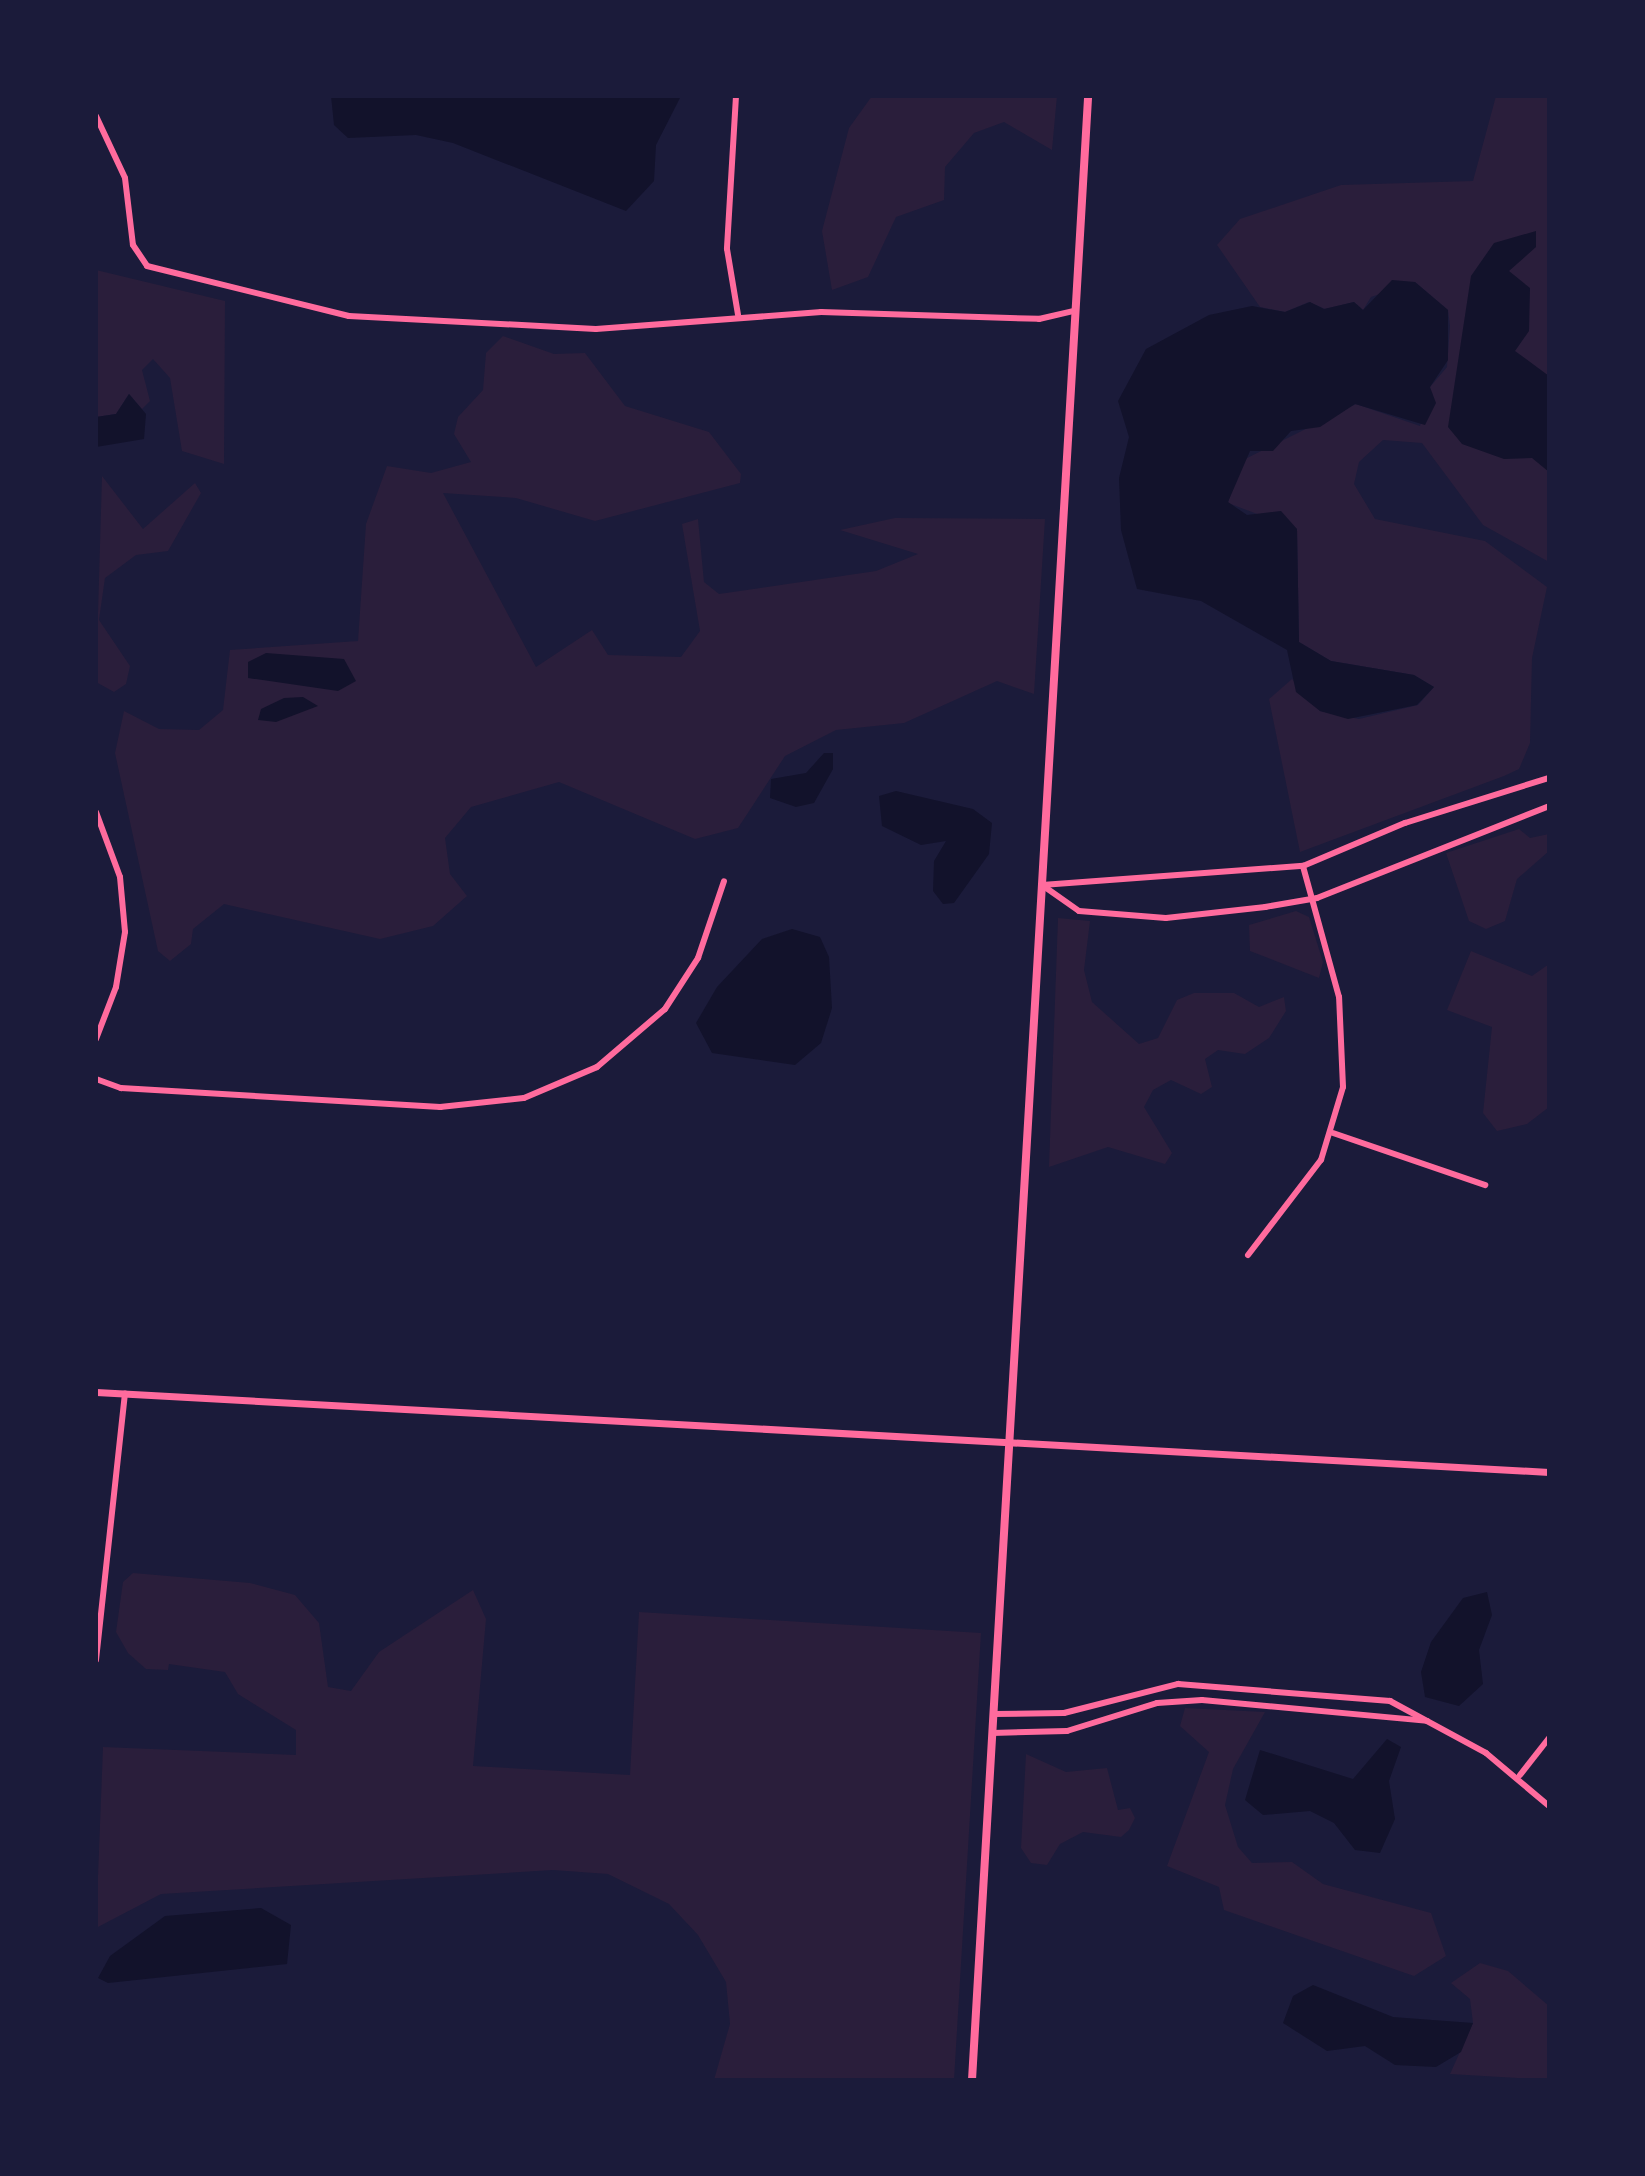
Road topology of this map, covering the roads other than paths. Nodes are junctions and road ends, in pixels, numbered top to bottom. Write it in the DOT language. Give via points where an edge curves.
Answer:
graph roads {
  1 [pos="736,96"];
  2 [pos="1088,96"];
  3 [pos="96,116"];
  4 [pos="1075,311"];
  5 [pos="738,315"];
  6 [pos="1549,778"];
  7 [pos="1549,806"];
  8 [pos="96,812"];
  9 [pos="1303,866"];
  10 [pos="724,881"];
  11 [pos="1042,885"];
  12 [pos="1317,898"];
  13 [pos="96,1039"];
  14 [pos="96,1079"];
  15 [pos="1333,1133"];
  16 [pos="1485,1185"];
  17 [pos="1248,1255"];
  18 [pos="96,1392"];
  19 [pos="125,1394"];
  20 [pos="1009,1443"];
  21 [pos="1549,1472"];
  22 [pos="96,1660"];
  23 [pos="1192,1685"];
  24 [pos="1276,1689"];
  25 [pos="1349,1696"];
  26 [pos="1192,1700"];
  27 [pos="1274,1705"];
  28 [pos="1347,1712"];
  29 [pos="993,1714"];
  30 [pos="1427,1721"];
  31 [pos="992,1733"];
  32 [pos="1549,1738"];
  33 [pos="1520,1775"];
  34 [pos="1549,1806"];
  35 [pos="972,2080"];
  1 -- 5 [label="street" via="727,249"];
  2 -- 4 [label="main road"];
  3 -- 5 [label="street" via="125,178 133,245 147,266 400,322 596,329"];
  4 -- 5 [label="street" via="1039,319"];
  4 -- 11 [label="main road"];
  6 -- 9 [label="street" via="1476,798"];
  7 -- 12 [label="street"];
  8 -- 13 [label="street" via="120,877 125,932 116,987"];
  9 -- 11 [label="street"];
  9 -- 12 [label="street"];
  10 -- 14 [label="street" via="703,947 665,1009 604,1063 524,1098 440,1107 121,1088"];
  11 -- 12 [label="street" via="1079,911 1166,918"];
  11 -- 20 [label="main road"];
  12 -- 15 [label="street" via="1345,1030"];
  15 -- 16 [label="street"];
  15 -- 17 [label="street" via="1308,1183"];
  18 -- 19 [label="street"];
  19 -- 20 [label="street"];
  19 -- 22 [label="street"];
  20 -- 21 [label="street"];
  20 -- 29 [label="main road"];
  23 -- 24 [label="street"];
  23 -- 26 [label="street"];
  23 -- 29 [label="street" via="1132,1691 1064,1713"];
  24 -- 25 [label="street"];
  24 -- 27 [label="street"];
  25 -- 28 [label="street"];
  25 -- 30 [label="street" via="1400,1704"];
  26 -- 27 [label="street"];
  26 -- 31 [label="street" via="1067,1731"];
  27 -- 28 [label="street"];
  28 -- 30 [label="street"];
  29 -- 31 [label="main road"];
  30 -- 33 [label="street"];
  31 -- 35 [label="main road"];
  32 -- 33 [label="street"];
  33 -- 34 [label="street"];
}
